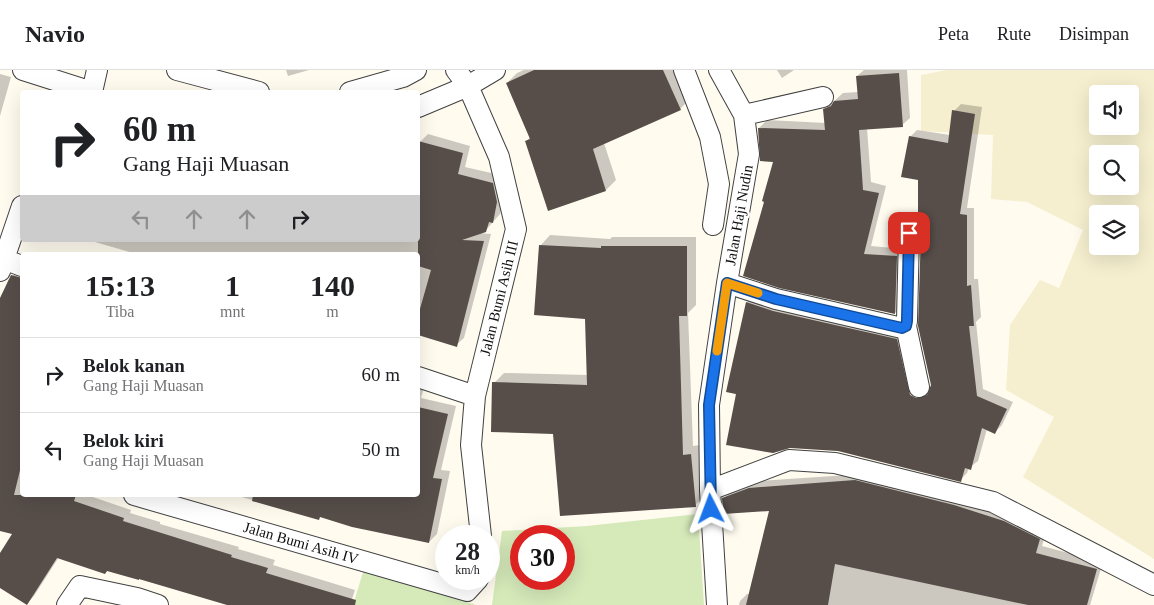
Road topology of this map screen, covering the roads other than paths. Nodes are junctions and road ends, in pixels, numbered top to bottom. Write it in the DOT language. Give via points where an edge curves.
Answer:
graph roads {
  1 [pos="23,70"];
  2 [pos="97,70"];
  3 [pos="177,70"];
  4 [pos="416,70"];
  5 [pos="456,70"];
  6 [pos="495,70"];
  7 [pos="684,70"];
  8 [pos="719,70"];
  9 [pos="66,82"];
  10 [pos="468,86"];
  11 [pos="87,90"];
  12 [pos="92,90"];
  13 [pos="252,90"];
  14 [pos="357,90"];
  15 [pos="823,97"];
  16 [pos="420,106"];
  17 [pos="744,115"];
  18 [pos="20,212"];
  19 [pos="713,225"];
  20 [pos="909,233"];
  21 [pos="2,265"];
  22 [pos="20,266"];
  23 [pos="727,283"];
  24 [pos="906,326"];
  25 [pos="420,379"];
  26 [pos="919,387"];
  27 [pos="475,396"];
  28 [pos="710,490"];
  29 [pos="142,497"];
  30 [pos="481,525"];
  31 [pos="435,575"];
  32 [pos="1154,585"];
  33 [pos="67,605"];
  34 [pos="158,605"];
  35 [pos="717,605"];
  1 -- 9 [label="street"];
  2 -- 12 [label="street"];
  3 -- 13 [label="street"];
  4 -- 14 [label="street"];
  5 -- 10 [label="street, Jalan Bumi Asih III"];
  6 -- 10 [label="street"];
  7 -- 19 [label="street" via="710,137 719,184"];
  8 -- 17 [label="street, Jalan Haji Nudin"];
  9 -- 11 [label="street"];
  10 -- 16 [label="street"];
  10 -- 27 [label="street, Jalan Bumi Asih III" via="499,157 516,229"];
  15 -- 17 [label="street"];
  17 -- 23 [label="street, Jalan Haji Nudin" via="749,154"];
  18 -- 21 [label="street"];
  20 -- 24 [label="street"];
  21 -- 22 [label="street"];
  23 -- 24 [label="street" via="776,299 902,328"];
  23 -- 28 [label="street, Jalan Haji Nudin" via="709,405"];
  24 -- 26 [label="street"];
  25 -- 27 [label="street"];
  27 -- 30 [label="street, Jalan Bumi Asih III" via="471,445"];
  28 -- 32 [label="street" via="789,460 835,463 993,502"];
  28 -- 35 [label="street, Jalan Haji Nudin"];
  29 -- 31 [label="street, Jalan Bumi Asih IV"];
  33 -- 34 [label="street" via="80,586"];
}
